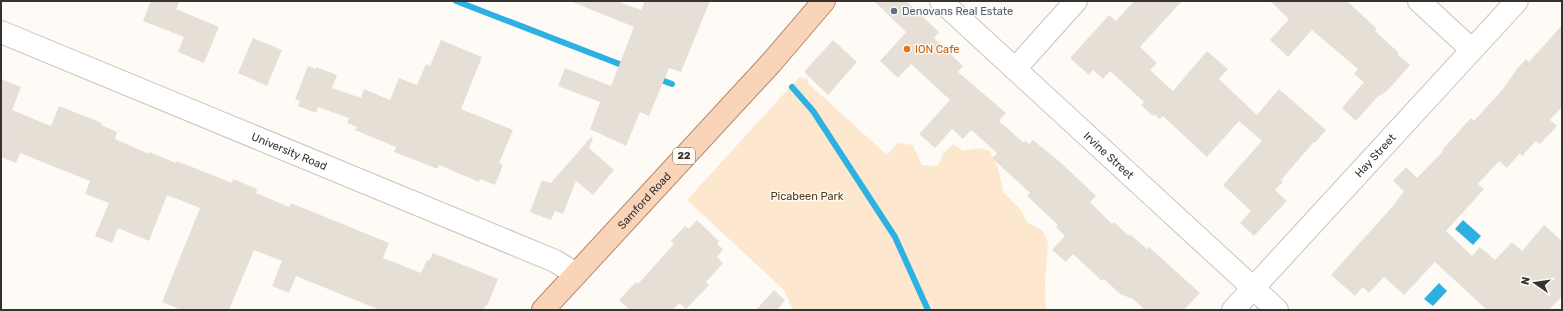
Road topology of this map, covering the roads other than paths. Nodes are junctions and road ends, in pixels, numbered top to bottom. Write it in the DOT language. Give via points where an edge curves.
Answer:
graph roads {
  1 [pos="824,1"];
  2 [pos="941,1"];
  3 [pos="1076,1"];
  4 [pos="1419,1"];
  5 [pos="1517,1"];
  6 [pos="1,32"];
  7 [pos="1472,50"];
  8 [pos="1015,69"];
  9 [pos="576,274"];
  10 [pos="1253,289"];
  11 [pos="544,310"];
  12 [pos="1234,310"];
  13 [pos="1277,310"];
  1 -- 9 [label="main road, Samford Road / 22" via="771,63"];
  2 -- 8 [label="street, Irvine Street"];
  3 -- 8 [label="street"];
  4 -- 7 [label="street"];
  5 -- 7 [label="street, Hay Street"];
  6 -- 9 [label="street, University Road" via="555,261"];
  7 -- 10 [label="street, Hay Street"];
  8 -- 10 [label="street, Irvine Street"];
  9 -- 11 [label="main road, Samford Road / 22"];
  10 -- 12 [label="street, Hay Street"];
  10 -- 13 [label="street, Irvine Street"];
}
